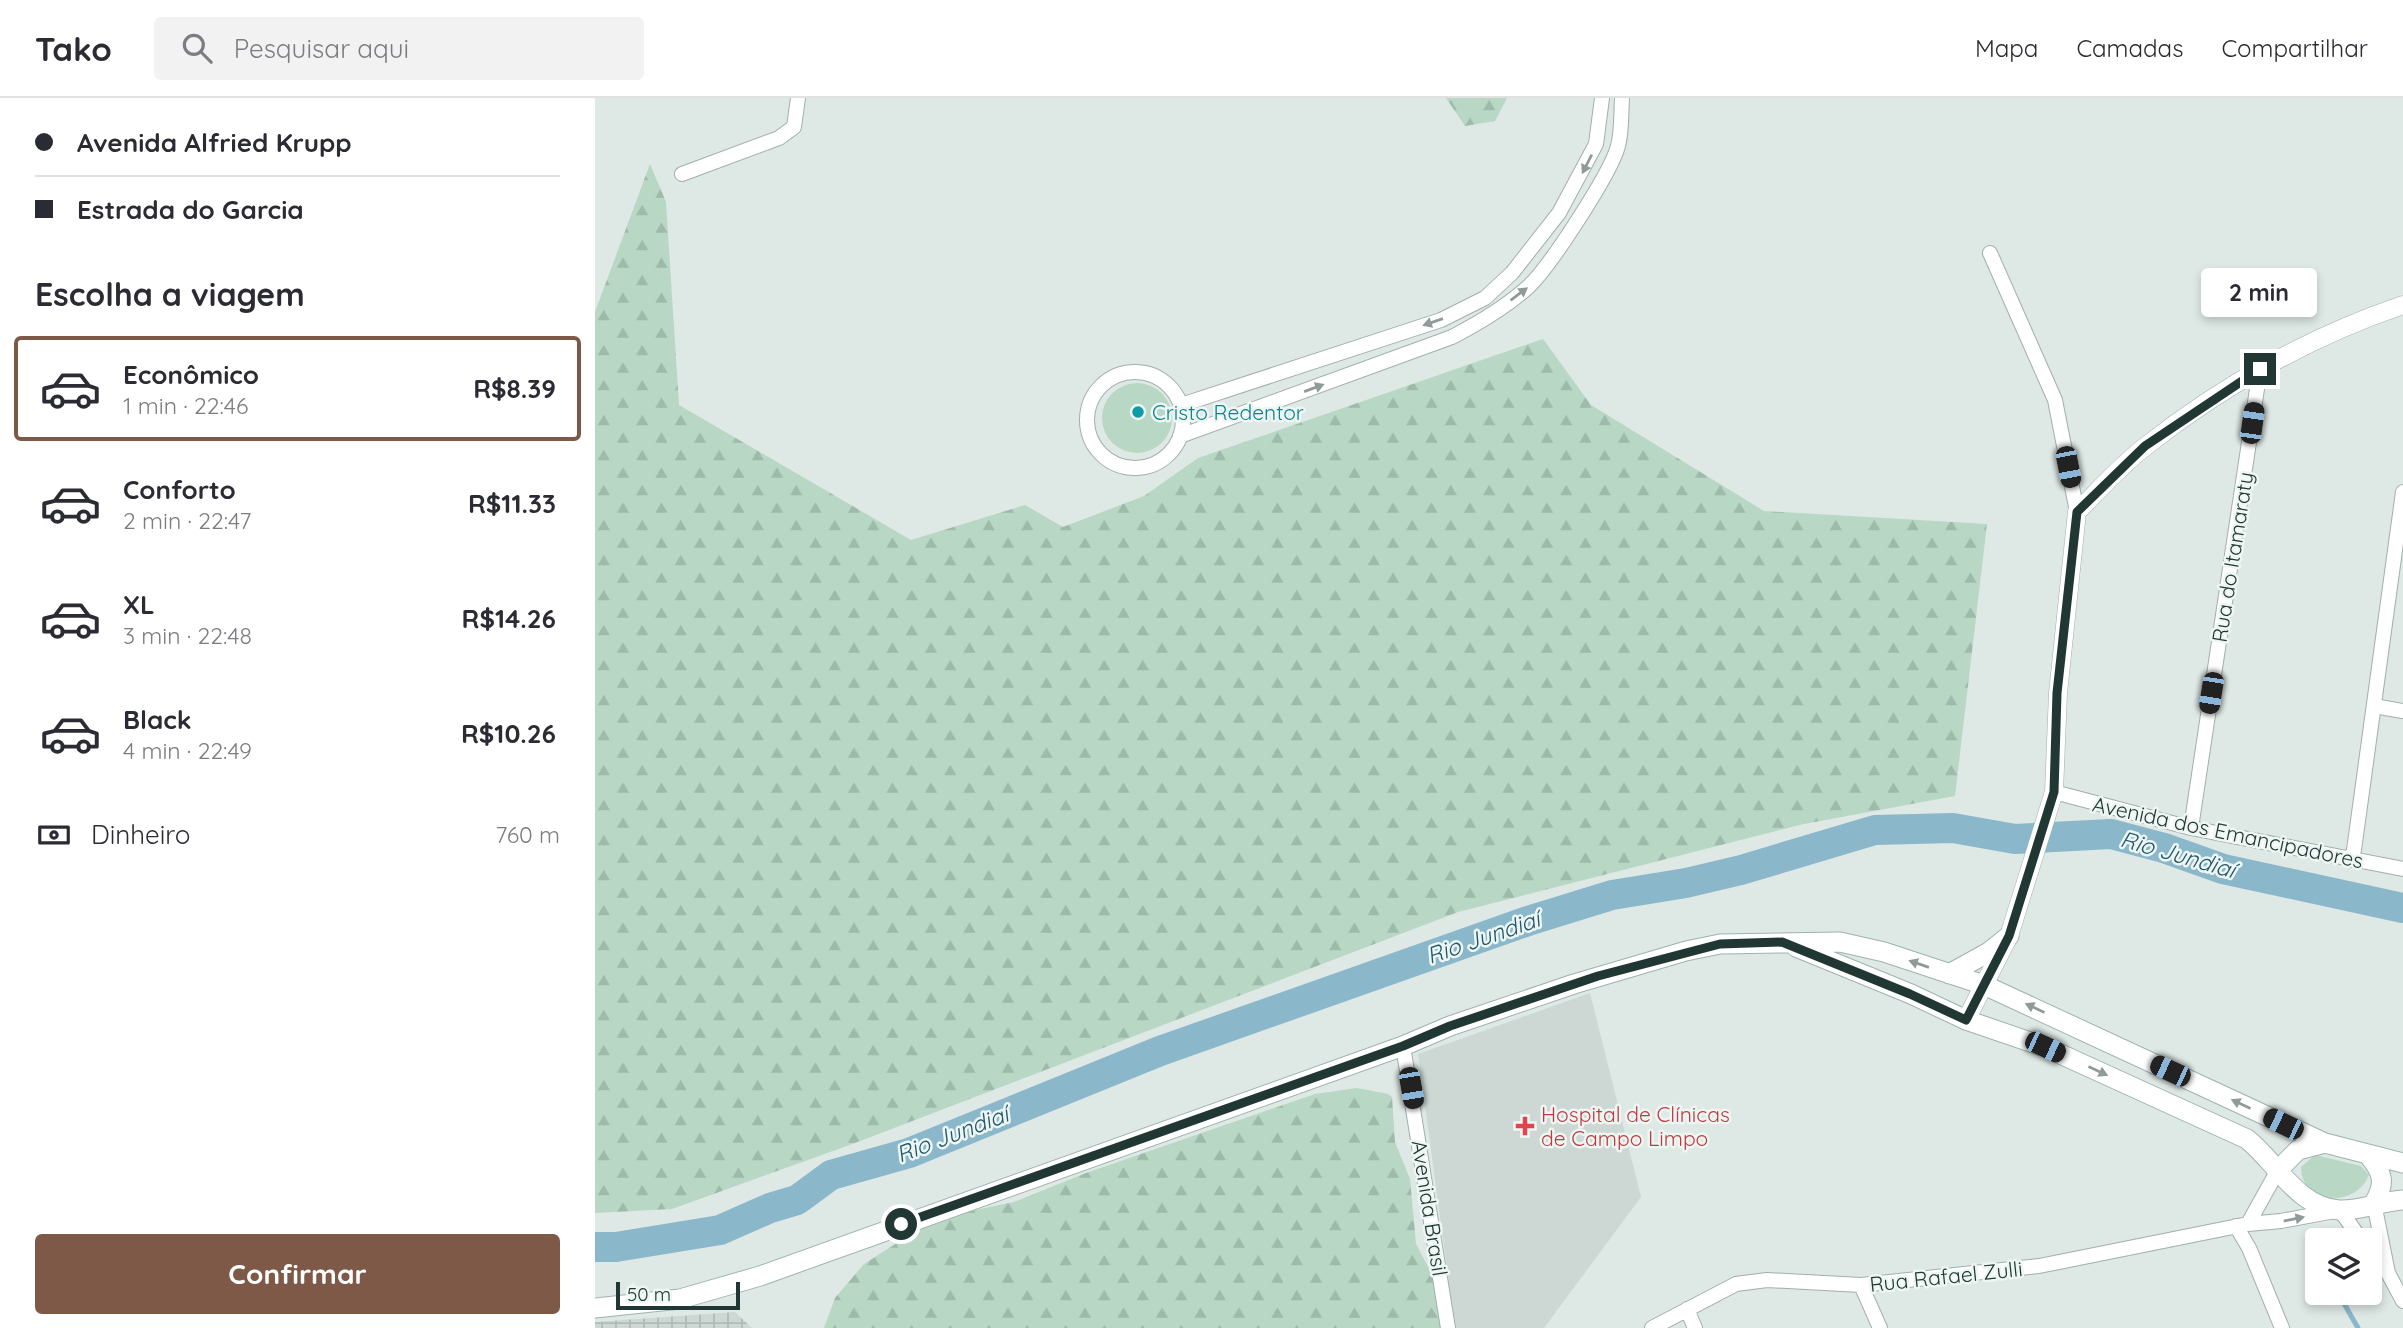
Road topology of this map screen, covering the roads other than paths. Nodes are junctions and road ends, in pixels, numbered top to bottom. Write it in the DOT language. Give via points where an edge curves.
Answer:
graph roads {
  1 [pos="798,98"];
  2 [pos="1602,98"];
  3 [pos="1622,98"];
  4 [pos="682,174"];
  5 [pos="1559,213"];
  6 [pos="1573,227"];
  7 [pos="1990,253"];
  8 [pos="2403,305"];
  9 [pos="2260,369"];
  10 [pos="1181,405"];
  11 [pos="1180,436"];
  12 [pos="2403,492"];
  13 [pos="2077,512"];
  14 [pos="2374,706"];
  15 [pos="2403,711"];
  16 [pos="2054,792"];
  17 [pos="2191,828"];
  18 [pos="2350,860"];
  19 [pos="2403,869"];
  20 [pos="2009,936"];
  21 [pos="1782,942"];
  22 [pos="1949,974"];
  23 [pos="1984,985"];
  24 [pos="1966,1020"];
  25 [pos="1403,1046"];
  26 [pos="2325,1143"];
  27 [pos="2369,1156"];
  28 [pos="2403,1163"];
  29 [pos="2278,1170"];
  30 [pos="2392,1202"];
  31 [pos="2340,1210"];
  32 [pos="2242,1225"];
  33 [pos="2353,1228"];
  34 [pos="2382,1266"];
  35 [pos="2388,1273"];
  36 [pos="1861,1286"];
  37 [pos="2403,1301"];
  38 [pos="595,1308"];
  39 [pos="1687,1309"];
  40 [pos="1448,1328"];
  41 [pos="1652,1328"];
  42 [pos="1695,1328"];
  43 [pos="1880,1328"];
  44 [pos="2282,1328"];
  1 -- 4 [label="street" via="793,127 779,138"];
  2 -- 5 [label="street, one-way" via="1596,144"];
  3 -- 6 [label="street" via="1618,146"];
  5 -- 6 [label="street"];
  5 -- 10 [label="street, one-way" via="1485,298 1441,320"];
  11 -- 6 [label="street, one-way" via="1452,337 1483,321 1530,285"];
  7 -- 13 [label="street" via="2055,400"];
  8 -- 9 [label="street" via="2359,320"];
  9 -- 13 [label="street" via="2145,446"];
  9 -- 17 [label="street, Rua do Itamaraty"];
  10 -- 11 [label="street"];
  10 -- 11 [label="street" via="1163,381 1150,374 1120,374 1097,392 1087,419 1096,447 1106,458 1127,467 1162,460"];
  12 -- 14 [label="street"];
  13 -- 16 [label="street" via="2057,693"];
  14 -- 15 [label="street"];
  14 -- 18 [label="street"];
  16 -- 17 [label="street, Avenida dos Emancipadores"];
  16 -- 20 [label="street"];
  17 -- 18 [label="street, Avenida dos Emancipadores"];
  18 -- 19 [label="street, Avenida dos Emancipadores"];
  20 -- 22 [label="main road"];
  20 -- 23 [label="street"];
  22 -- 21 [label="main road, one-way" via="1840,942"];
  21 -- 24 [label="main road"];
  21 -- 25 [label="main road" via="1720,944 1686,951 1583,981"];
  22 -- 23 [label="main road"];
  23 -- 24 [label="street"];
  26 -- 23 [label="main road, one-way"];
  24 -- 29 [label="main road, one-way" via="2045,1047 2247,1139"];
  25 -- 38 [label="main road" via="760,1276 680,1299"];
  25 -- 40 [label="street, Avenida Brasil"];
  26 -- 27 [label="main road"];
  26 -- 29 [label="main road" via="2298,1150"];
  27 -- 28 [label="main road"];
  27 -- 30 [label="main road" via="2382,1172 2382,1186"];
  29 -- 31 [label="main road" via="2309,1201"];
  29 -- 32 [label="street"];
  30 -- 31 [label="main road"];
  30 -- 35 [label="street"];
  32 -- 31 [label="street, Rua Rafael Zulli, one-way"];
  31 -- 33 [label="street"];
  32 -- 36 [label="street, Rua Rafael Zulli" via="2039,1266"];
  32 -- 44 [label="street"];
  34 -- 35 [label="street"];
  35 -- 37 [label="street"];
  36 -- 39 [label="street, Rua Rafael Zulli" via="1767,1280 1736,1284"];
  36 -- 43 [label="street"];
  39 -- 41 [label="street, Rua Rafael Zulli"];
  39 -- 42 [label="street"];
}
